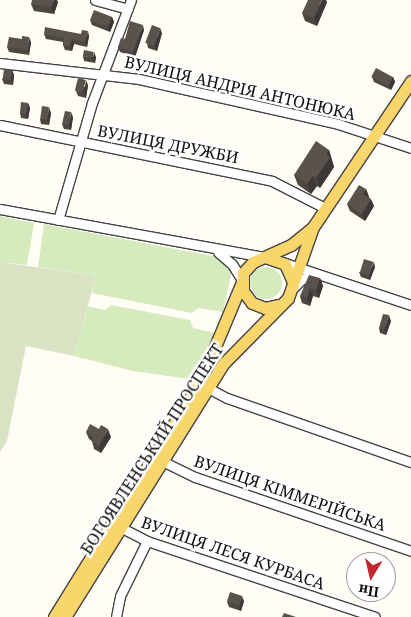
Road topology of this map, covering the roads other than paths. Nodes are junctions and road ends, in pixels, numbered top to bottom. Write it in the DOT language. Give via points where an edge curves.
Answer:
graph roads {
  1 [pos="95,0"];
  2 [pos="132,0"];
  3 [pos="128,9"];
  4 [pos="0,63"];
  5 [pos="102,74"];
  6 [pos="411,81"];
  7 [pos="0,125"];
  8 [pos="374,136"];
  9 [pos="80,141"];
  10 [pos="411,148"];
  11 [pos="325,208"];
  12 [pos="0,209"];
  13 [pos="58,220"];
  14 [pos="313,227"];
  15 [pos="211,249"];
  16 [pos="304,252"];
  17 [pos="265,257"];
  18 [pos="282,262"];
  19 [pos="299,267"];
  20 [pos="326,277"];
  21 [pos="242,281"];
  22 [pos="292,286"];
  23 [pos="278,305"];
  24 [pos="411,305"];
  25 [pos="208,388"];
  26 [pos="162,461"];
  27 [pos="411,462"];
  28 [pos="116,525"];
  29 [pos="147,541"];
  30 [pos="411,551"];
  31 [pos="54,617"];
  32 [pos="65,617"];
  33 [pos="116,617"];
  34 [pos="375,617"];
  1 -- 3 [label="street"];
  2 -- 3 [label="street"];
  3 -- 5 [label="street"];
  4 -- 5 [label="street, ВУЛИЦЯ АНДРІЯ АНТОНЮКА"];
  5 -- 8 [label="street, ВУЛИЦЯ АНДРІЯ АНТОНЮКА" via="244,101"];
  5 -- 9 [label="street"];
  6 -- 8 [label="main road, БОГОЯВЛЕНСЬКИЙ ПРОСПЕКТ"];
  7 -- 9 [label="street, ВУЛИЦЯ ДРУЖБИ"];
  8 -- 10 [label="street, ВУЛИЦЯ АНДРІЯ АНТОНЮКА"];
  8 -- 11 [label="main road, БОГОЯВЛЕНСЬКИЙ ПРОСПЕКТ"];
  9 -- 11 [label="street, ВУЛИЦЯ ДРУЖБИ" via="272,181"];
  9 -- 13 [label="street"];
  11 -- 14 [label="main road, БОГОЯВЛЕНСЬКИЙ ПРОСПЕКТ"];
  12 -- 13 [label="street"];
  13 -- 15 [label="street"];
  14 -- 16 [label="main road, БОГОЯВЛЕНСЬКИЙ ПРОСПЕКТ"];
  14 -- 17 [label="main road, БОГОЯВЛЕНСЬКИЙ ПРОСПЕКТ" via="291,246"];
  15 -- 17 [label="street"];
  15 -- 21 [label="street" via="229,260"];
  16 -- 19 [label="main road, БОГОЯВЛЕНСЬКИЙ ПРОСПЕКТ"];
  16 -- 20 [label="street" via="310,264"];
  17 -- 18 [label="main road"];
  17 -- 21 [label="main road, БОГОЯВЛЕНСЬКИЙ ПРОСПЕКТ" via="250,264"];
  18 -- 19 [label="street"];
  18 -- 22 [label="main road" via="289,269"];
  19 -- 20 [label="street"];
  19 -- 22 [label="main road, БОГОЯВЛЕНСЬКИЙ ПРОСПЕКТ"];
  20 -- 22 [label="street" via="307,277"];
  20 -- 24 [label="street"];
  21 -- 23 [label="main road" via="245,295 256,305 269,308"];
  21 -- 28 [label="main road, БОГОЯВЛЕНСЬКИЙ ПРОСПЕКТ" via="201,380"];
  22 -- 23 [label="main road, БОГОЯВЛЕНСЬКИЙ ПРОСПЕКТ"];
  23 -- 25 [label="main road, БОГОЯВЛЕНСЬКИЙ ПРОСПЕКТ" via="234,351"];
  25 -- 26 [label="main road, БОГОЯВЛЕНСЬКИЙ ПРОСПЕКТ"];
  25 -- 27 [label="street" via="227,398"];
  26 -- 28 [label="main road, БОГОЯВЛЕНСЬКИЙ ПРОСПЕКТ"];
  26 -- 30 [label="street, ВУЛИЦЯ КІММЕРІЙСЬКА" via="195,477"];
  28 -- 29 [label="street, ВУЛИЦЯ ЛЕСЯ КУРБАСА"];
  28 -- 31 [label="main road, БОГОЯВЛЕНСЬКИЙ ПРОСПЕКТ"];
  28 -- 32 [label="main road, БОГОЯВЛЕНСЬКИЙ ПРОСПЕКТ"];
  29 -- 33 [label="street" via="120,596"];
  29 -- 34 [label="street, ВУЛИЦЯ ЛЕСЯ КУРБАСА"];
}
